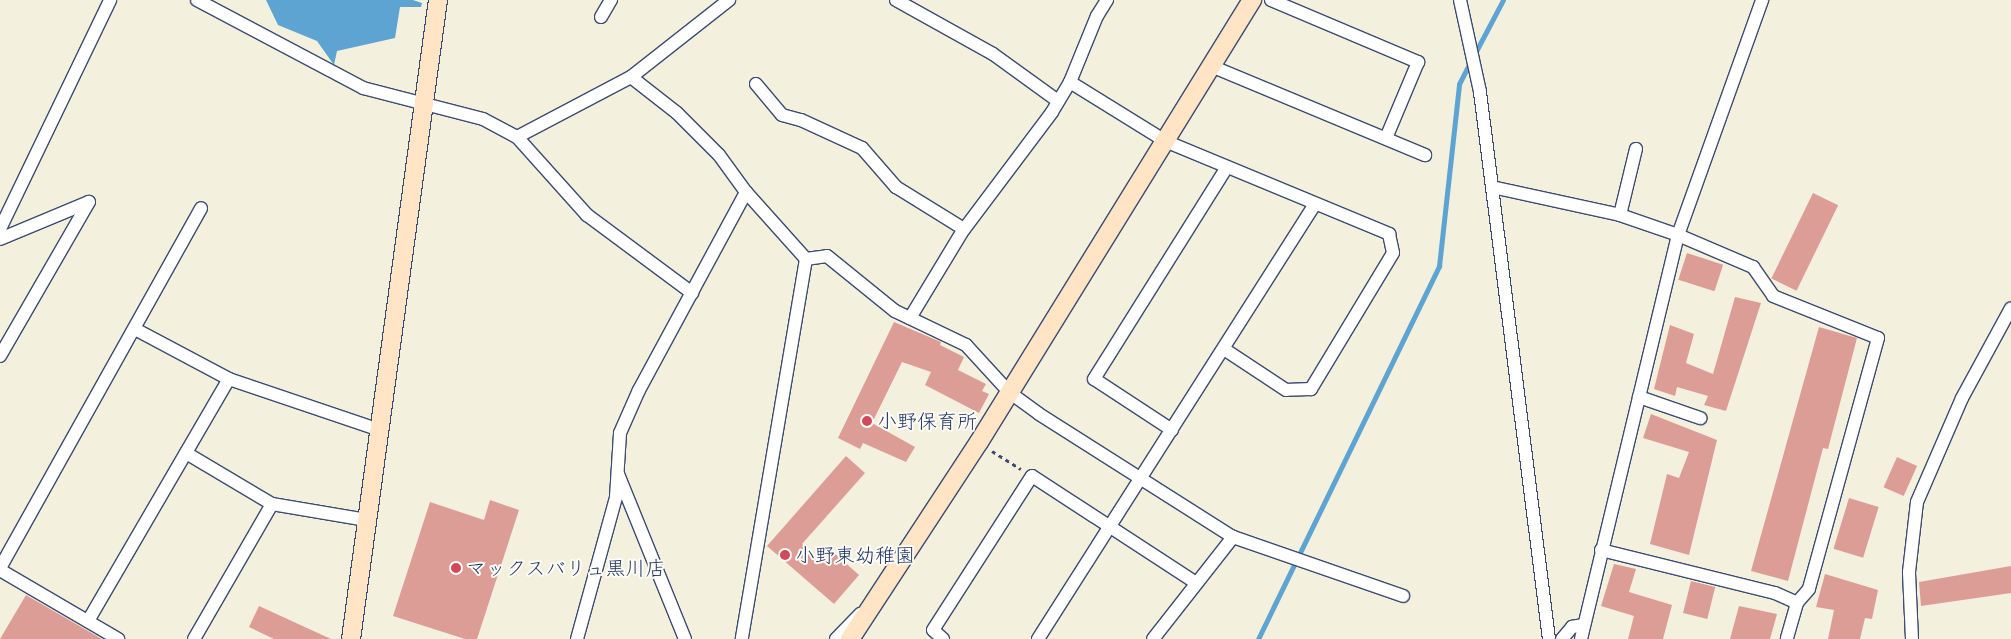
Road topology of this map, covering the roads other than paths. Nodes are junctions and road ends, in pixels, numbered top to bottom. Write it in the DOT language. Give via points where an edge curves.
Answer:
graph roads {
  1 [pos="110,0"];
  2 [pos="197,0"];
  3 [pos="438,0"];
  4 [pos="610,0"];
  5 [pos="729,0"];
  6 [pos="896,0"];
  7 [pos="1106,0"];
  8 [pos="1252,0"];
  9 [pos="1270,0"];
  10 [pos="1460,0"];
  11 [pos="1762,0"];
  12 [pos="601,17"];
  13 [pos="1211,66"];
  14 [pos="631,77"];
  15 [pos="1070,82"];
  16 [pos="756,84"];
  17 [pos="1058,101"];
  18 [pos="423,102"];
  19 [pos="517,137"];
  20 [pos="1386,138"];
  21 [pos="1165,141"];
  22 [pos="1636,149"];
  23 [pos="1426,155"];
  24 [pos="1227,167"];
  25 [pos="1492,187"];
  26 [pos="746,192"];
  27 [pos="1315,204"];
  28 [pos="201,208"];
  29 [pos="1620,215"];
  30 [pos="0,229"];
  31 [pos="964,229"];
  32 [pos="1678,235"];
  33 [pos="0,239"];
  34 [pos="806,259"];
  35 [pos="692,293"];
  36 [pos="2011,308"];
  37 [pos="910,318"];
  38 [pos="135,329"];
  39 [pos="1224,349"];
  40 [pos="0,356"];
  41 [pos="229,379"];
  42 [pos="1010,392"];
  43 [pos="1639,397"];
  44 [pos="1700,418"];
  45 [pos="380,430"];
  46 [pos="1172,430"];
  47 [pos="186,453"];
  48 [pos="617,471"];
  49 [pos="1141,479"];
  50 [pos="272,504"];
  51 [pos="367,520"];
  52 [pos="1110,527"];
  53 [pos="1233,537"];
  54 [pos="1601,550"];
  55 [pos="0,569"];
  56 [pos="1196,583"];
  57 [pos="1403,596"];
  58 [pos="1797,604"];
  59 [pos="88,621"];
  60 [pos="1582,625"];
  61 [pos="848,638"];
  62 [pos="118,639"];
  63 [pos="194,639"];
  64 [pos="351,639"];
  65 [pos="577,639"];
  66 [pos="685,639"];
  67 [pos="742,639"];
  68 [pos="943,639"];
  69 [pos="1038,639"];
  70 [pos="1153,639"];
  71 [pos="1549,639"];
  72 [pos="1562,639"];
  73 [pos="1581,639"];
  74 [pos="1787,639"];
  75 [pos="1912,639"];
  1 -- 30 [label="street"];
  2 -- 18 [label="street" via="363,88"];
  3 -- 18 [label="street"];
  4 -- 12 [label="street"];
  5 -- 14 [label="street"];
  6 -- 17 [label="street" via="993,54"];
  7 -- 15 [label="street"];
  8 -- 13 [label="street"];
  9 -- 20 [label="street" via="1418,62"];
  10 -- 25 [label="street" via="1480,92"];
  11 -- 32 [label="street"];
  13 -- 20 [label="street"];
  13 -- 21 [label="street"];
  14 -- 19 [label="street"];
  14 -- 26 [label="street" via="676,113 719,155"];
  15 -- 17 [label="street"];
  15 -- 21 [label="street"];
  16 -- 31 [label="street" via="782,115 802,120 862,148 896,187"];
  17 -- 31 [label="street"];
  18 -- 19 [label="street" via="484,119"];
  18 -- 45 [label="street"];
  19 -- 35 [label="street" via="587,215"];
  20 -- 23 [label="street"];
  21 -- 24 [label="street"];
  21 -- 42 [label="street"];
  22 -- 29 [label="street"];
  24 -- 27 [label="street"];
  24 -- 46 [label="street" via="1094,379"];
  25 -- 29 [label="street"];
  25 -- 71 [label="street"];
  26 -- 34 [label="street"];
  26 -- 35 [label="street"];
  27 -- 39 [label="street"];
  27 -- 39 [label="street" via="1389,234 1393,253 1311,389 1286,390"];
  28 -- 38 [label="street"];
  29 -- 32 [label="street"];
  31 -- 37 [label="street"];
  32 -- 43 [label="street"];
  32 -- 58 [label="street" via="1753,267 1773,296 1878,338 1809,590"];
  33 -- 40 [label="street" via="89,202"];
  34 -- 37 [label="street" via="827,256 895,311"];
  34 -- 67 [label="street"];
  35 -- 48 [label="street" via="639,390 620,433"];
  36 -- 75 [label="street" via="1962,398 1917,502 1909,572"];
  37 -- 42 [label="street" via="966,345"];
  38 -- 41 [label="street"];
  38 -- 55 [label="street"];
  39 -- 46 [label="street"];
  41 -- 45 [label="street"];
  41 -- 47 [label="street"];
  42 -- 49 [label="street"];
  42 -- 61 [label="street"];
  43 -- 44 [label="street"];
  43 -- 54 [label="street"];
  45 -- 51 [label="street"];
  46 -- 49 [label="street"];
  47 -- 50 [label="street"];
  47 -- 59 [label="street"];
  48 -- 65 [label="street" via="616,498"];
  48 -- 66 [label="street"];
  49 -- 52 [label="street"];
  49 -- 53 [label="street"];
  50 -- 51 [label="street"];
  50 -- 63 [label="street"];
  51 -- 64 [label="street"];
  52 -- 56 [label="street"];
  52 -- 68 [label="street" via="1032,476 933,630"];
  52 -- 69 [label="street"];
  53 -- 56 [label="street"];
  53 -- 57 [label="street"];
  54 -- 58 [label="street" via="1775,593"];
  54 -- 60 [label="street"];
  55 -- 59 [label="street"];
  56 -- 70 [label="street"];
  58 -- 74 [label="street"];
  59 -- 62 [label="street"];
  60 -- 72 [label="street" via="1572,627"];
  60 -- 73 [label="street"];
}
